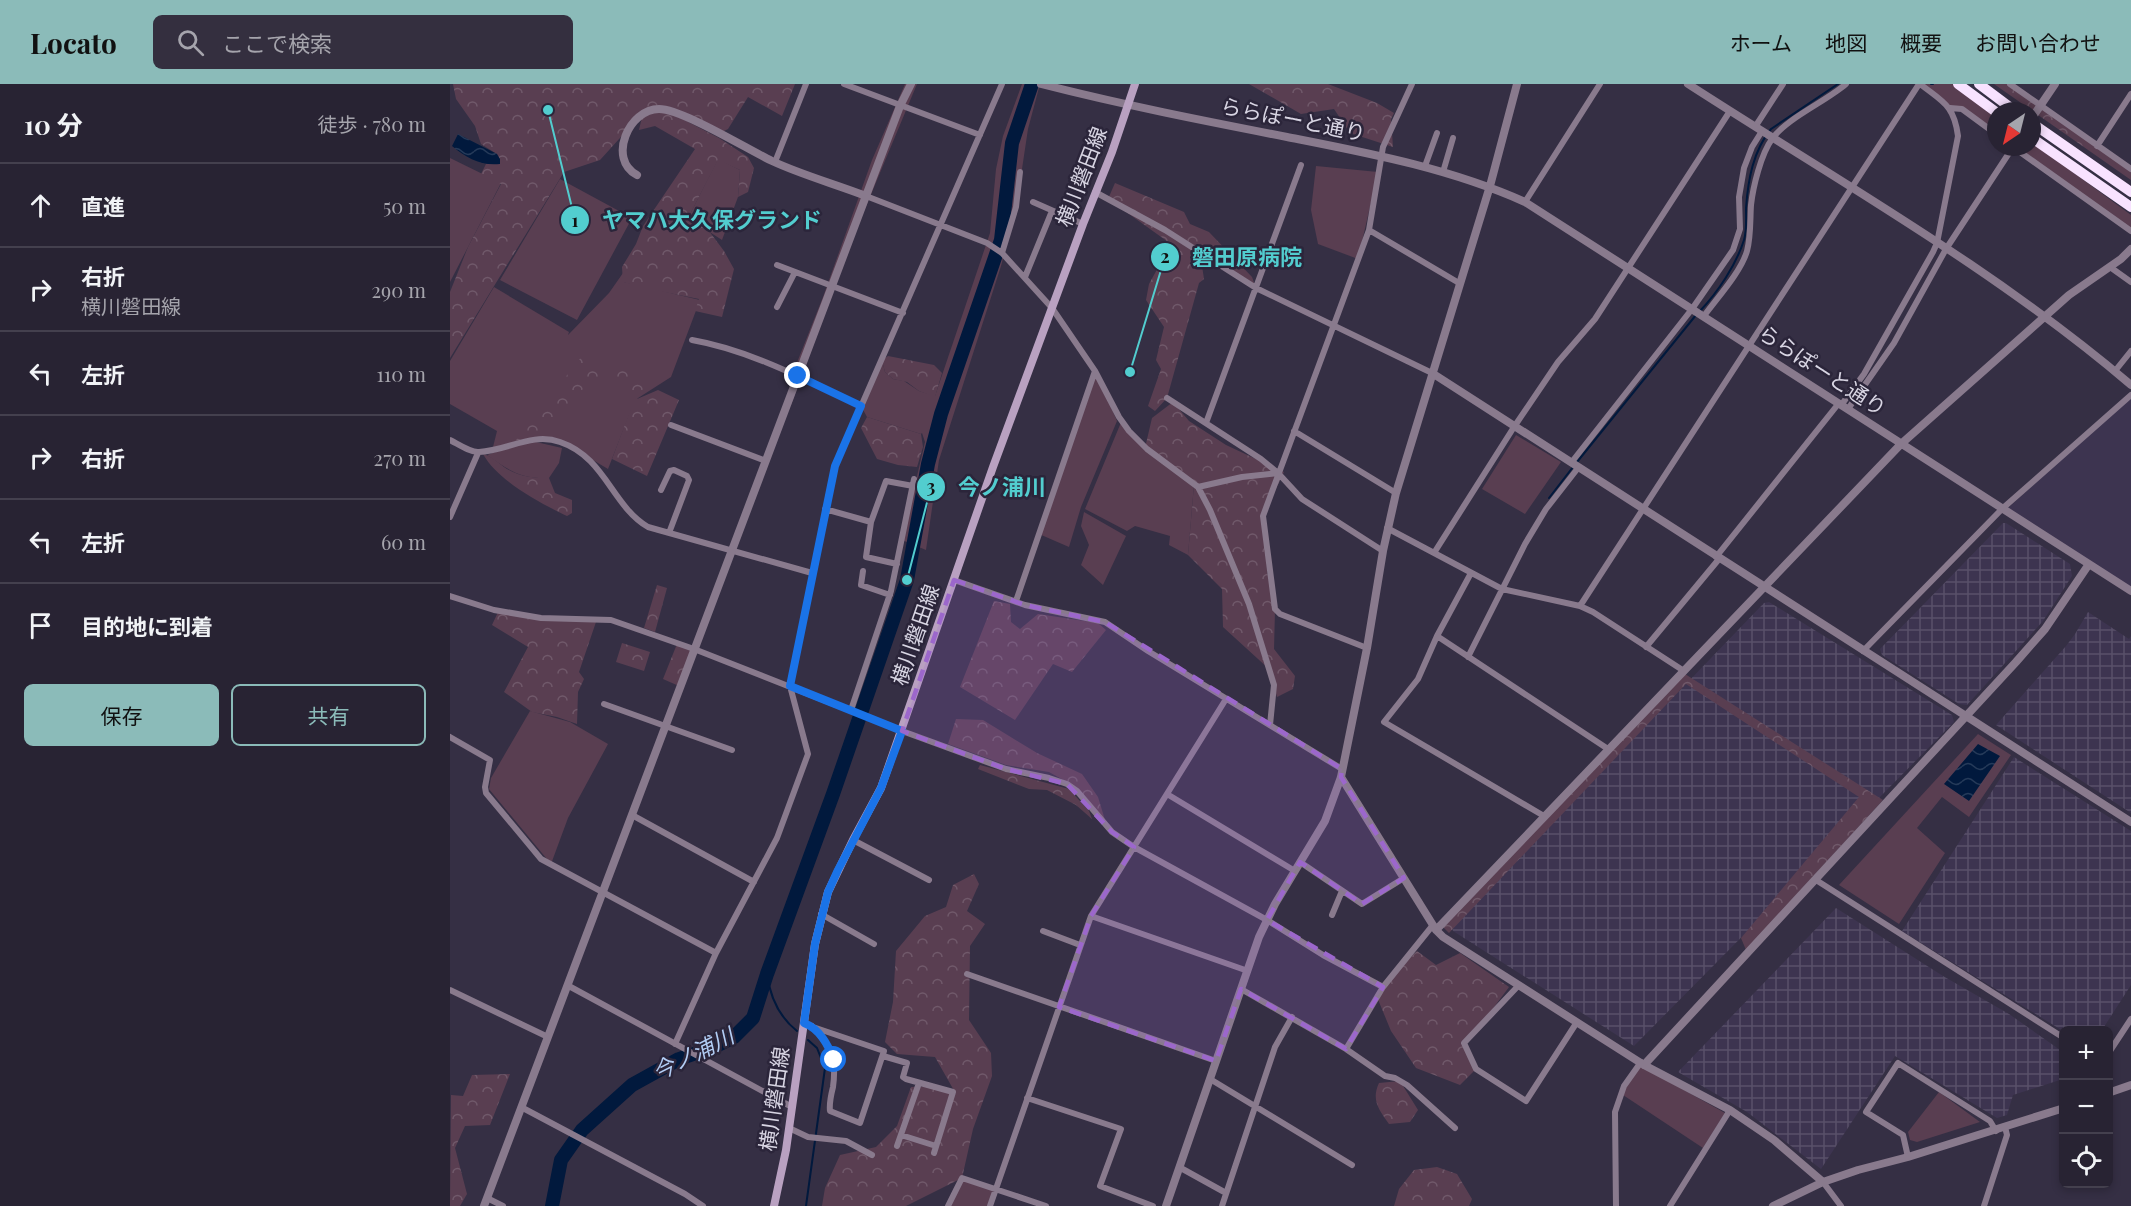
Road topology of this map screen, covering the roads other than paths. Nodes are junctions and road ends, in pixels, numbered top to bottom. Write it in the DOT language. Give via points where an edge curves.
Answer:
graph roads {
  1 [pos="806,84"];
  2 [pos="844,84"];
  3 [pos="911,84"];
  4 [pos="1002,84"];
  5 [pos="1041,84"];
  6 [pos="1135,84"];
  7 [pos="1412,84"];
  8 [pos="1517,84"];
  9 [pos="1600,84"];
  10 [pos="1688,84"];
  11 [pos="1783,84"];
  12 [pos="1846,84"];
  13 [pos="1920,84"];
  14 [pos="1958,84"];
  15 [pos="1979,84"];
  16 [pos="2010,84"];
  17 [pos="2055,84"];
  18 [pos="2131,94"];
  19 [pos="2003,102"];
  20 [pos="2032,102"];
  21 [pos="1987,105"];
  22 [pos="2041,105"];
  23 [pos="900,106"];
  24 [pos="1127,106"];
  25 [pos="1950,108"];
  26 [pos="2041,109"];
  27 [pos="1730,111"];
  28 [pos="1987,127"];
  29 [pos="1758,129"];
  30 [pos="2041,129"];
  31 [pos="1437,133"];
  32 [pos="980,135"];
  33 [pos="1453,138"];
  34 [pos="1773,138"];
  35 [pos="2041,144"];
  36 [pos="2097,146"];
  37 [pos="1381,156"];
  38 [pos="2007,156"];
  39 [pos="2026,156"];
  40 [pos="775,162"];
  41 [pos="1301,165"];
  42 [pos="1425,166"];
  43 [pos="2131,169"];
  44 [pos="1020,172"];
  45 [pos="1443,172"];
  46 [pos="637,175"];
  47 [pos="1490,186"];
  48 [pos="1852,187"];
  49 [pos="1095,192"];
  50 [pos="2131,192"];
  51 [pos="866,196"];
  52 [pos="1033,202"];
  53 [pos="1525,202"];
  54 [pos="2131,207"];
  55 [pos="1052,211"];
  56 [pos="940,224"];
  57 [pos="1083,224"];
  58 [pos="1369,230"];
  59 [pos="2131,231"];
  60 [pos="1936,243"];
  61 [pos="1946,249"];
  62 [pos="2131,249"];
  63 [pos="1002,253"];
  64 [pos="777,265"];
  65 [pos="1628,267"];
  66 [pos="2110,267"];
  67 [pos="795,272"];
  68 [pos="1025,277"];
  69 [pos="2131,282"];
  70 [pos="1459,283"];
  71 [pos="832,285"];
  72 [pos="1256,288"];
  73 [pos="777,307"];
  74 [pos="1053,308"];
  75 [pos="1692,309"];
  76 [pos="903,313"];
  77 [pos="2045,315"];
  78 [pos="1704,316"];
  79 [pos="1335,325"];
  80 [pos="692,340"];
  81 [pos="1749,346"];
  82 [pos="2131,351"];
  83 [pos="1095,371"];
  84 [pos="2115,371"];
  85 [pos="1432,374"];
  86 [pos="798,376"];
  87 [pos="2131,385"];
  88 [pos="2131,395"];
  89 [pos="1167,398"];
  90 [pos="1843,405"];
  91 [pos="861,406"];
  92 [pos="1206,423"];
  93 [pos="671,425"];
  94 [pos="1514,427"];
  95 [pos="1294,431"];
  96 [pos="450,440"];
  97 [pos="1901,444"];
  98 [pos="478,453"];
  99 [pos="766,461"];
  100 [pos="1574,465"];
  101 [pos="1278,473"];
  102 [pos="1198,488"];
  103 [pos="661,490"];
  104 [pos="1396,493"];
  105 [pos="2003,508"];
  106 [pos="825,509"];
  107 [pos="1643,510"];
  108 [pos="450,517"];
  109 [pos="872,522"];
  110 [pos="1387,528"];
  111 [pos="669,533"];
  112 [pos="732,551"];
  113 [pos="1383,551"];
  114 [pos="1434,553"];
  115 [pos="1717,558"];
  116 [pos="897,564"];
  117 [pos="2089,564"];
  118 [pos="863,571"];
  119 [pos="812,573"];
  120 [pos="1471,573"];
  121 [pos="954,580"];
  122 [pos="1764,588"];
  123 [pos="1502,589"];
  124 [pos="2131,591"];
  125 [pos="890,595"];
  126 [pos="450,596"];
  127 [pos="1016,602"];
  128 [pos="1580,606"];
  129 [pos="1437,636"];
  130 [pos="1646,647"];
  131 [pos="1367,648"];
  132 [pos="694,649"];
  133 [pos="1863,651"];
  134 [pos="1468,657"];
  135 [pos="1684,671"];
  136 [pos="790,686"];
  137 [pos="1226,699"];
  138 [pos="604,704"];
  139 [pos="851,710"];
  140 [pos="1966,717"];
  141 [pos="1270,725"];
  142 [pos="665,726"];
  143 [pos="902,731"];
  144 [pos="450,737"];
  145 [pos="1608,749"];
  146 [pos="732,750"];
  147 [pos="1342,773"];
  148 [pos="1167,794"];
  149 [pos="632,815"];
  150 [pos="1544,816"];
  151 [pos="2131,822"];
  152 [pos="853,840"];
  153 [pos="1134,847"];
  154 [pos="1300,862"];
  155 [pos="1295,871"];
  156 [pos="1404,878"];
  157 [pos="929,880"];
  158 [pos="1816,880"];
  159 [pos="754,882"];
  160 [pos="1342,891"];
  161 [pos="603,893"];
  162 [pos="821,914"];
  163 [pos="1332,915"];
  164 [pos="1091,916"];
  165 [pos="1267,920"];
  166 [pos="1435,927"];
  167 [pos="1043,932"];
  168 [pos="874,944"];
  169 [pos="1080,945"];
  170 [pos="716,953"];
  171 [pos="1248,971"];
  172 [pos="967,974"];
  173 [pos="1519,985"];
  174 [pos="567,986"];
  175 [pos="1383,987"];
  176 [pos="1241,989"];
  177 [pos="450,990"];
  178 [pos="1059,1007"];
  179 [pos="1292,1017"];
  180 [pos="2131,1019"];
  181 [pos="1577,1022"];
  182 [pos="808,1025"];
  183 [pos="2059,1035"];
  184 [pos="548,1037"];
  185 [pos="675,1044"];
  186 [pos="2113,1048"];
  187 [pos="1346,1049"];
  188 [pos="882,1056"];
  189 [pos="1216,1061"];
  190 [pos="1642,1063"];
  191 [pos="1210,1079"];
  192 [pos="919,1083"];
  193 [pos="2131,1085"];
  194 [pos="2113,1092"];
  195 [pos="1027,1098"];
  196 [pos="1255,1105"];
  197 [pos="521,1107"];
  198 [pos="792,1107"];
  199 [pos="1730,1110"];
  200 [pos="2059,1110"];
  201 [pos="2005,1127"];
  202 [pos="789,1128"];
  203 [pos="1455,1128"];
  204 [pos="1996,1131"];
  205 [pos="901,1135"];
  206 [pos="897,1146"];
  207 [pos="872,1155"];
  208 [pos="1908,1157"];
  209 [pos="1353,1165"];
  210 [pos="1179,1167"];
  211 [pos="1823,1182"];
  212 [pos="996,1188"];
  213 [pos="1226,1193"];
  214 [pos="486,1202"];
  215 [pos="503,1206"];
  216 [pos="704,1206"];
  217 [pos="774,1206"];
  218 [pos="948,1206"];
  219 [pos="990,1206"];
  220 [pos="1046,1206"];
  221 [pos="1153,1206"];
  222 [pos="1166,1206"];
  223 [pos="1222,1206"];
  224 [pos="1616,1206"];
  225 [pos="1670,1206"];
  226 [pos="1773,1206"];
  227 [pos="1841,1206"];
  228 [pos="1984,1206"];
  1 -- 40 [label="street"];
  2 -- 23 [label="street"];
  3 -- 23 [label="street"];
  4 -- 32 [label="street"];
  5 -- 24 [label="street, ららぽーと通り"];
  6 -- 24 [label="main road, 横川磐田線"];
  7 -- 37 [label="street"];
  8 -- 47 [label="street"];
  9 -- 53 [label="street"];
  10 -- 27 [label="street"];
  11 -- 29 [label="street"];
  12 -- 34 [label="street"];
  13 -- 25 [label="street"];
  13 -- 48 [label="street"];
  14 -- 21 [label="highway"];
  15 -- 19 [label="highway"];
  16 -- 20 [label="street"];
  17 -- 22 [label="street"];
  18 -- 36 [label="street"];
  23 -- 32 [label="street"];
  23 -- 51 [label="street"];
  24 -- 37 [label="street, ららぽーと通り"];
  24 -- 49 [label="main road, 横川磐田線"];
  25 -- 28 [label="street" via="1962,109"];
  25 -- 60 [label="street" via="1958,136"];
  26 -- 36 [label="street"];
  27 -- 29 [label="street"];
  27 -- 65 [label="street"];
  29 -- 34 [label="street"];
  29 -- 75 [label="street" via="1744,168 1738,239"];
  30 -- 50 [label="highway"];
  31 -- 42 [label="street"];
  32 -- 56 [label="street"];
  33 -- 45 [label="street"];
  34 -- 48 [label="street"];
  34 -- 78 [label="street" via="1753,192 1746,254"];
  35 -- 54 [label="highway"];
  36 -- 43 [label="street"];
  37 -- 42 [label="street, ららぽーと通り"];
  37 -- 58 [label="street"];
  38 -- 61 [label="street"];
  39 -- 59 [label="street"];
  40 -- 46 [label="street" via="691,119 658,108 632,124 622,148 625,166"];
  40 -- 51 [label="street"];
  41 -- 72 [label="street"];
  42 -- 45 [label="street, ららぽーと通り"];
  44 -- 63 [label="street" via="1016,207"];
  45 -- 47 [label="street, ららぽーと通り"];
  47 -- 53 [label="street, ららぽーと通り"];
  47 -- 70 [label="street"];
  48 -- 60 [label="street"];
  48 -- 81 [label="street"];
  49 -- 57 [label="main road, 横川磐田線"];
  49 -- 72 [label="street" via="1165,230"];
  51 -- 56 [label="street"];
  51 -- 71 [label="street"];
  52 -- 55 [label="street"];
  53 -- 65 [label="street, ららぽーと通り"];
  55 -- 57 [label="street"];
  55 -- 68 [label="street"];
  56 -- 63 [label="street"];
  56 -- 76 [label="street"];
  57 -- 74 [label="main road, 横川磐田線"];
  58 -- 70 [label="street"];
  58 -- 79 [label="street"];
  60 -- 61 [label="street"];
  60 -- 90 [label="street"];
  61 -- 77 [label="street"];
  61 -- 90 [label="street" via="1893,344"];
  62 -- 66 [label="street"];
  63 -- 68 [label="street"];
  64 -- 67 [label="street"];
  65 -- 75 [label="street, ららぽーと通り"];
  65 -- 94 [label="street"];
  66 -- 69 [label="street"];
  66 -- 77 [label="street"];
  67 -- 71 [label="street"];
  67 -- 73 [label="street"];
  68 -- 74 [label="street"];
  70 -- 85 [label="street"];
  71 -- 76 [label="street"];
  71 -- 86 [label="street"];
  72 -- 79 [label="street"];
  72 -- 92 [label="street"];
  74 -- 83 [label="street"];
  74 -- 121 [label="main road, 横川磐田線"];
  75 -- 78 [label="street, ららぽーと通り"];
  75 -- 100 [label="street"];
  76 -- 91 [label="street"];
  77 -- 84 [label="street"];
  77 -- 97 [label="street"];
  78 -- 81 [label="street, ららぽーと通り"];
  79 -- 85 [label="street"];
  79 -- 95 [label="street"];
  80 -- 86 [label="street" via="715,344"];
  81 -- 90 [label="street, ららぽーと通り"];
  81 -- 107 [label="street"];
  82 -- 84 [label="street"];
  83 -- 102 [label="street" via="1129,431"];
  83 -- 127 [label="street"];
  84 -- 87 [label="street"];
  85 -- 94 [label="street"];
  85 -- 104 [label="street"];
  86 -- 91 [label="street"];
  86 -- 99 [label="street"];
  88 -- 105 [label="street"];
  89 -- 92 [label="street"];
  90 -- 97 [label="street, ららぽーと通り"];
  90 -- 115 [label="street"];
  91 -- 106 [label="street" via="835,466"];
  92 -- 101 [label="street"];
  93 -- 99 [label="street"];
  94 -- 100 [label="street"];
  94 -- 114 [label="street"];
  95 -- 101 [label="street"];
  95 -- 104 [label="street"];
  96 -- 98 [label="street"];
  97 -- 105 [label="street, ららぽーと通り"];
  97 -- 122 [label="street"];
  98 -- 108 [label="street"];
  98 -- 111 [label="street" via="543,439 561,442 605,476 637,520"];
  99 -- 112 [label="street"];
  100 -- 107 [label="street"];
  100 -- 123 [label="street"];
  101 -- 102 [label="street"];
  101 -- 113 [label="street" via="1302,499"];
  101 -- 131 [label="street" via="1263,516 1275,609"];
  102 -- 141 [label="street" via="1249,604 1274,685"];
  103 -- 111 [label="street" via="670,471 689,480"];
  104 -- 110 [label="street"];
  105 -- 117 [label="street, ららぽーと通り"];
  105 -- 133 [label="street"];
  106 -- 109 [label="street"];
  106 -- 119 [label="street"];
  107 -- 115 [label="street"];
  107 -- 128 [label="street"];
  109 -- 116 [label="street" via="866,556"];
  109 -- 116 [label="street" via="886,481 914,483"];
  110 -- 113 [label="street"];
  110 -- 114 [label="street"];
  111 -- 112 [label="street"];
  112 -- 119 [label="street"];
  112 -- 132 [label="street"];
  113 -- 131 [label="street"];
  114 -- 120 [label="street"];
  115 -- 122 [label="street"];
  115 -- 130 [label="street"];
  116 -- 125 [label="street"];
  117 -- 124 [label="street, ららぽーと通り"];
  117 -- 140 [label="street" via="2045,629"];
  118 -- 125 [label="street" via="861,585"];
  119 -- 136 [label="street"];
  120 -- 123 [label="street"];
  120 -- 129 [label="street"];
  121 -- 127 [label="street"];
  121 -- 143 [label="main road, 横川磐田線"];
  122 -- 133 [label="street"];
  122 -- 135 [label="street"];
  123 -- 128 [label="street"];
  123 -- 134 [label="street"];
  125 -- 139 [label="street"];
  126 -- 132 [label="street" via="494,610 541,618 611,620"];
  127 -- 137 [label="street" via="1099,619"];
  128 -- 130 [label="street"];
  129 -- 134 [label="street"];
  129 -- 150 [label="street" via="1418,679 1384,722"];
  130 -- 135 [label="street"];
  131 -- 147 [label="street"];
  132 -- 136 [label="street"];
  132 -- 142 [label="street"];
  133 -- 140 [label="street"];
  134 -- 145 [label="street"];
  135 -- 145 [label="street"];
  136 -- 139 [label="street"];
  136 -- 159 [label="street" via="808,754 777,838"];
  137 -- 141 [label="street"];
  137 -- 148 [label="street"];
  138 -- 142 [label="street"];
  139 -- 143 [label="street"];
  140 -- 151 [label="street"];
  140 -- 158 [label="street"];
  141 -- 147 [label="street"];
  142 -- 146 [label="street"];
  142 -- 149 [label="street"];
  143 -- 152 [label="main road, 横川磐田線" via="881,788"];
  143 -- 153 [label="street" via="1006,769 1067,784 1112,832"];
  144 -- 161 [label="street" via="490,760 486,793 541,859"];
  145 -- 150 [label="street"];
  147 -- 154 [label="street" via="1325,821"];
  147 -- 156 [label="street"];
  148 -- 153 [label="street"];
  148 -- 155 [label="street"];
  149 -- 159 [label="street"];
  149 -- 161 [label="street"];
  150 -- 166 [label="street"];
  152 -- 157 [label="street"];
  152 -- 162 [label="main road, 横川磐田線"];
  153 -- 164 [label="street"];
  153 -- 165 [label="street"];
  154 -- 155 [label="street"];
  154 -- 160 [label="street"];
  155 -- 165 [label="street"];
  156 -- 160 [label="street" via="1362,904"];
  156 -- 166 [label="street"];
  158 -- 183 [label="street"];
  158 -- 190 [label="street"];
  159 -- 170 [label="street"];
  160 -- 163 [label="street"];
  161 -- 170 [label="street"];
  161 -- 174 [label="street"];
  162 -- 168 [label="street"];
  162 -- 182 [label="main road, 横川磐田線"];
  164 -- 169 [label="street"];
  164 -- 171 [label="street"];
  165 -- 171 [label="street"];
  165 -- 175 [label="street"];
  166 -- 173 [label="street" via="1443,937"];
  166 -- 175 [label="street"];
  167 -- 169 [label="street"];
  169 -- 178 [label="street"];
  170 -- 185 [label="street"];
  171 -- 176 [label="street"];
  172 -- 178 [label="street"];
  173 -- 181 [label="street"];
  173 -- 181 [label="street" via="1464,1043 1476,1069 1526,1101"];
  174 -- 184 [label="street"];
  174 -- 185 [label="street"];
  175 -- 187 [label="street"];
  176 -- 179 [label="street"];
  176 -- 189 [label="street"];
  177 -- 184 [label="street"];
  178 -- 189 [label="street"];
  178 -- 195 [label="street"];
  179 -- 187 [label="street"];
  179 -- 196 [label="street" via="1275,1047"];
  180 -- 186 [label="street"];
  181 -- 190 [label="street"];
  182 -- 188 [label="street" via="884,1052"];
  182 -- 188 [label="street" via="823,1038 834,1060 829,1107 833,1114 860,1123"];
  182 -- 198 [label="main road, 横川磐田線"];
  184 -- 197 [label="street"];
  185 -- 198 [label="street"];
  187 -- 203 [label="street" via="1385,1076 1407,1085"];
  188 -- 192 [label="street" via="907,1063 903,1077"];
  189 -- 191 [label="street"];
  190 -- 199 [label="street"];
  190 -- 224 [label="street" via="1624,1086 1615,1112"];
  191 -- 196 [label="street"];
  191 -- 210 [label="street"];
  192 -- 205 [label="street"];
  192 -- 205 [label="street" via="953,1092 935,1150"];
  193 -- 194 [label="street"];
  195 -- 212 [label="street"];
  195 -- 221 [label="street" via="1121,1129 1100,1186"];
  196 -- 209 [label="street"];
  196 -- 213 [label="street"];
  197 -- 214 [label="street"];
  197 -- 216 [label="street"];
  198 -- 202 [label="main road, 横川磐田線"];
  199 -- 211 [label="street"];
  199 -- 225 [label="street"];
  200 -- 201 [label="street"];
  201 -- 204 [label="street"];
  201 -- 228 [label="street" via="2007,1135"];
  202 -- 207 [label="street" via="808,1137 846,1141"];
  202 -- 217 [label="main road, 横川磐田線"];
  204 -- 208 [label="street"];
  204 -- 208 [label="street" via="1990,1121 1898,1062 1866,1112 1903,1135"];
  205 -- 206 [label="street"];
  208 -- 211 [label="street"];
  210 -- 213 [label="street"];
  210 -- 222 [label="street"];
  211 -- 226 [label="street"];
  211 -- 227 [label="street"];
  212 -- 218 [label="street" via="962,1178"];
  212 -- 219 [label="street"];
  212 -- 220 [label="street"];
  213 -- 223 [label="street"];
  214 -- 215 [label="street"];
}
